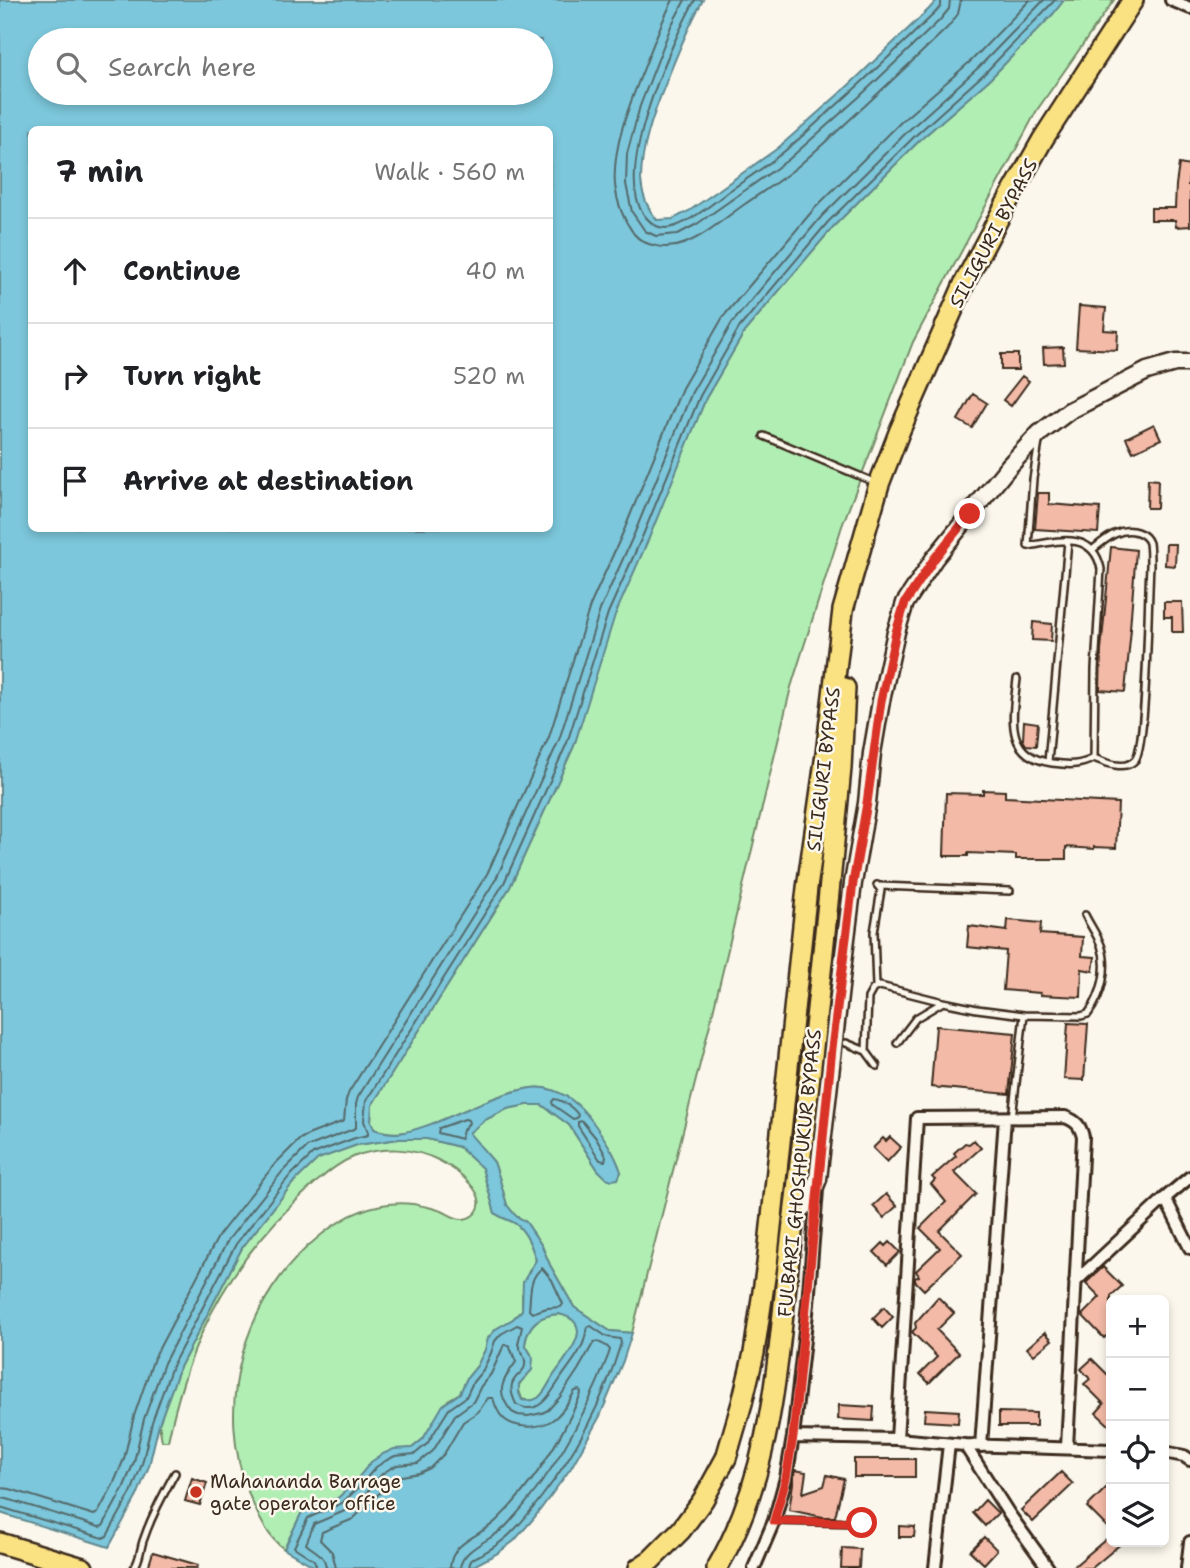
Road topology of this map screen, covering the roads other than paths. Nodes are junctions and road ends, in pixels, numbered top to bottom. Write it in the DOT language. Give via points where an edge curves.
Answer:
graph roads {
  1 [pos="1133,0"];
  2 [pos="1171,0"];
  3 [pos="1190,8"];
  4 [pos="1190,363"];
  5 [pos="1040,433"];
  6 [pos="764,436"];
  7 [pos="879,484"];
  8 [pos="869,524"];
  9 [pos="1068,541"];
  10 [pos="1092,550"];
  11 [pos="1017,679"];
  12 [pos="1094,758"];
  13 [pos="1048,762"];
  14 [pos="1010,891"];
  15 [pos="1085,915"];
  16 [pos="876,986"];
  17 [pos="943,1002"];
  18 [pos="1024,1015"];
  19 [pos="846,1043"];
  20 [pos="897,1043"];
  21 [pos="866,1051"];
  22 [pos="877,1066"];
  23 [pos="1009,1118"];
  24 [pos="1190,1177"];
  25 [pos="818,1180"];
  26 [pos="1165,1198"];
  27 [pos="794,1215"];
  28 [pos="1190,1248"];
  29 [pos="1075,1282"];
  30 [pos="793,1437"];
  31 [pos="897,1439"];
  32 [pos="949,1444"];
  33 [pos="965,1445"];
  34 [pos="981,1446"];
  35 [pos="1067,1447"];
  36 [pos="1106,1450"];
  37 [pos="1169,1453"];
  38 [pos="1190,1460"];
  39 [pos="175,1473"];
  40 [pos="774,1521"];
  41 [pos="862,1523"];
  42 [pos="1190,1542"];
  43 [pos="0,1543"];
  44 [pos="83,1568"];
  45 [pos="134,1568"];
  46 [pos="639,1568"];
  47 [pos="717,1568"];
  48 [pos="754,1568"];
  49 [pos="935,1568"];
  50 [pos="1048,1568"];
  51 [pos="1187,1568"];
  1 -- 7 [label="highway, SILIGURI BYPASS" via="1043,139 965,282"];
  2 -- 3 [label="street"];
  4 -- 5 [label="main road" via="1147,371 1069,411"];
  5 -- 9 [label="lane" via="1028,546"];
  5 -- 25 [label="main road" via="934,559 900,617 881,701 853,883"];
  6 -- 7 [label="lane"];
  7 -- 8 [label="highway, SILIGURI BYPASS"];
  8 -- 27 [label="highway, FULBARI GHOSHPUKUR BYPASS" via="846,656 841,768"];
  8 -- 46 [label="highway, SILIGURI BYPASS" via="843,610 754,1353 726,1458 681,1530"];
  9 -- 10 [label="lane" via="1087,544"];
  9 -- 13 [label="lane"];
  10 -- 12 [label="lane" via="1101,575"];
  10 -- 12 [label="lane" via="1116,533 1130,530 1147,538 1150,566 1139,750 1129,764"];
  11 -- 13 [label="lane" via="1013,720 1017,742 1030,755"];
  12 -- 13 [label="lane" via="1077,765"];
  14 -- 16 [label="lane" via="878,885"];
  15 -- 18 [label="lane" via="1104,964 1091,1011 1085,1016"];
  16 -- 17 [label="lane"];
  16 -- 21 [label="lane" via="868,998"];
  17 -- 18 [label="lane"];
  17 -- 20 [label="lane" via="916,1018"];
  18 -- 23 [label="lane"];
  19 -- 21 [label="lane"];
  21 -- 22 [label="lane"];
  23 -- 29 [label="street" via="1065,1117 1081,1128"];
  23 -- 31 [label="street" via="917,1118"];
  23 -- 34 [label="street"];
  24 -- 26 [label="street"];
  25 -- 27 [label="main road" via="804,1208"];
  25 -- 30 [label="street"];
  26 -- 28 [label="street"];
  26 -- 29 [label="street"];
  27 -- 47 [label="highway, FULBARI GHOSHPUKUR BYPASS" via="775,1384 757,1474"];
  29 -- 35 [label="street"];
  30 -- 31 [label="street"];
  30 -- 40 [label="street"];
  31 -- 32 [label="street"];
  32 -- 33 [label="street"];
  32 -- 49 [label="street"];
  33 -- 34 [label="street"];
  33 -- 50 [label="street"];
  34 -- 35 [label="street"];
  35 -- 36 [label="street"];
  37 -- 38 [label="street"];
  39 -- 45 [label="lane"];
  40 -- 41 [label="lane"];
  40 -- 48 [label="street"];
  42 -- 51 [label="street"];
  43 -- 44 [label="highway"];
}
